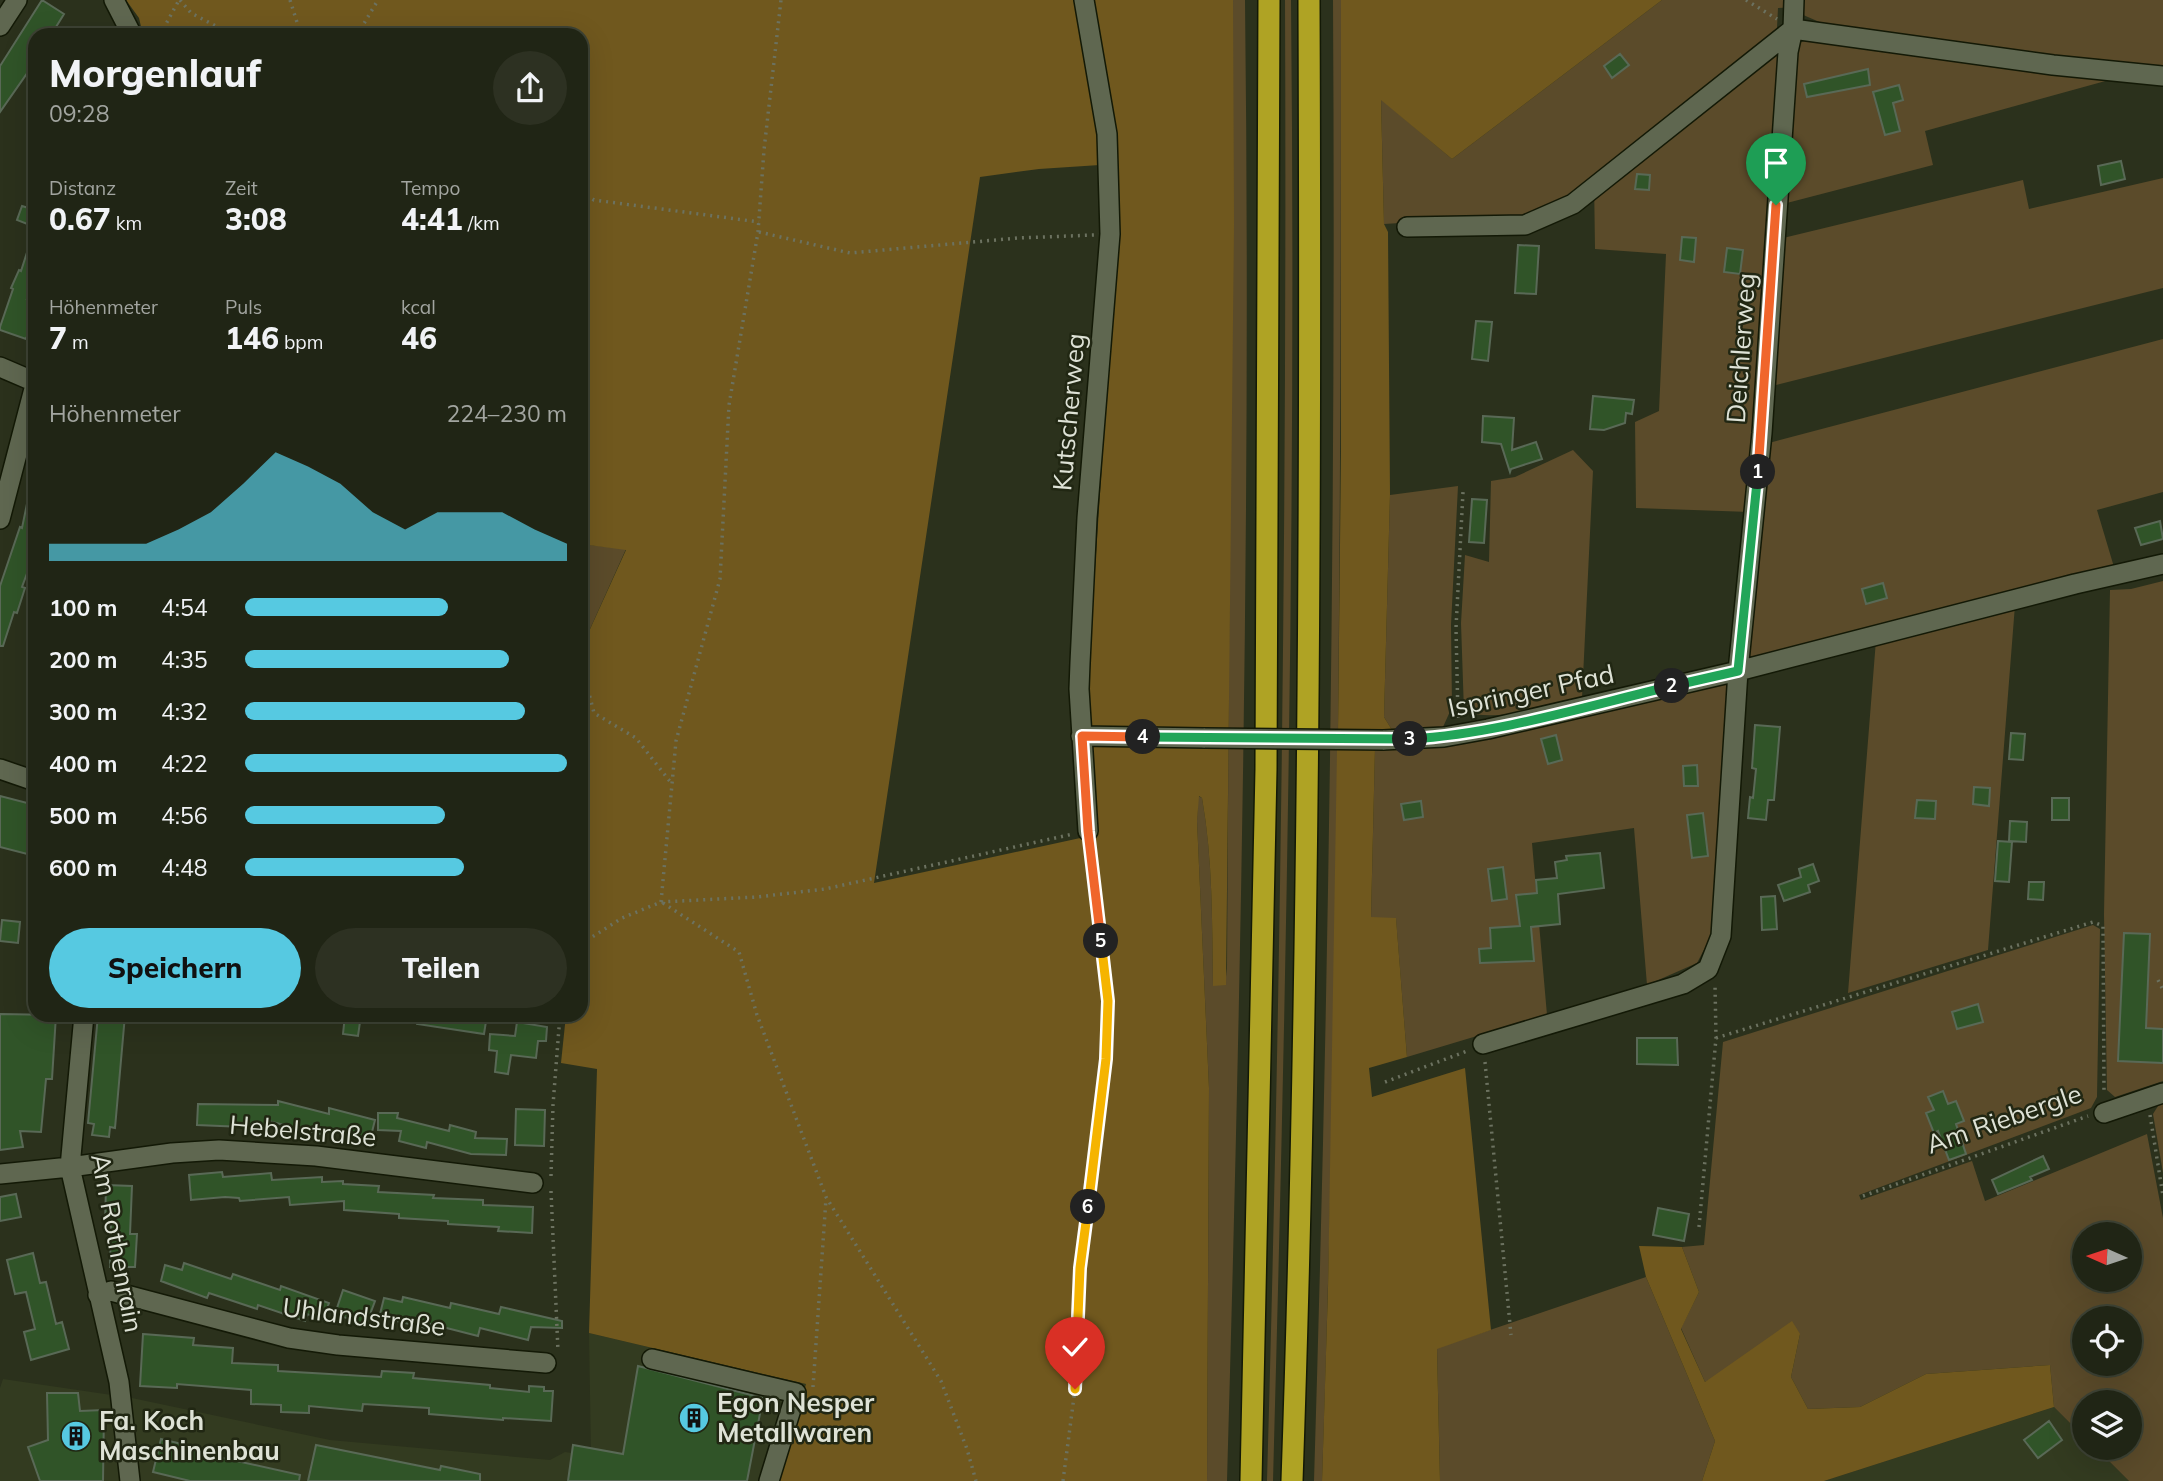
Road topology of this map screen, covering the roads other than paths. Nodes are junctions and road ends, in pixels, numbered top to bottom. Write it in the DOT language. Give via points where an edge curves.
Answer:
graph roads {
  1 [pos="17,0"];
  2 [pos="114,0"];
  3 [pos="1084,0"];
  4 [pos="1269,0"];
  5 [pos="1309,0"];
  6 [pos="1794,0"];
  7 [pos="0,26"];
  8 [pos="128,28"];
  9 [pos="1793,29"];
  10 [pos="2163,76"];
  11 [pos="1408,227"];
  12 [pos="0,367"];
  13 [pos="28,381"];
  14 [pos="28,411"];
  15 [pos="0,519"];
  16 [pos="2163,564"];
  17 [pos="1738,671"];
  18 [pos="1082,736"];
  19 [pos="0,769"];
  20 [pos="28,779"];
  21 [pos="1088,831"];
  22 [pos="83,1022"];
  23 [pos="1483,1044"];
  24 [pos="2155,1096"];
  25 [pos="2104,1113"];
  26 [pos="69,1167"];
  27 [pos="0,1174"];
  28 [pos="533,1183"];
  29 [pos="98,1295"];
  30 [pos="652,1359"];
  31 [pos="546,1363"];
  32 [pos="130,1481"];
  33 [pos="769,1481"];
  34 [pos="1251,1481"];
  35 [pos="1292,1481"];
  1 -- 7 [label="street"];
  2 -- 8 [label="street"];
  3 -- 18 [label="street, Kutscherweg" via="1107,134 1110,234 1087,518 1079,689"];
  4 -- 34 [label="highway" via="1266,742"];
  5 -- 35 [label="highway" via="1307,760"];
  6 -- 9 [label="street, Deichlerweg"];
  9 -- 10 [label="street"];
  9 -- 11 [label="street" via="1564,209 1525,225"];
  9 -- 17 [label="street, Deichlerweg" via="1787,52 1762,433"];
  12 -- 13 [label="street"];
  14 -- 15 [label="street"];
  16 -- 17 [label="street, Ispringer Pfad"];
  17 -- 18 [label="street, Ispringer Pfad, bridge" via="1458,734 1383,740"];
  17 -- 23 [label="street" via="1721,936 1709,969 1683,984"];
  18 -- 21 [label="street, Kutscherweg"];
  19 -- 20 [label="street"];
  22 -- 26 [label="street, Am Rothenrain"];
  24 -- 25 [label="street, Am Riebergle"];
  26 -- 27 [label="street, Hebelstraße"];
  26 -- 28 [label="street, Hebelstraße" via="219,1150 316,1156"];
  26 -- 29 [label="street, Am Rothenrain"];
  29 -- 31 [label="street, Uhlandstraße" via="111,1291 289,1338"];
  29 -- 32 [label="street, Am Rothenrain" via="119,1382"];
  30 -- 33 [label="street" via="796,1393"];
}
